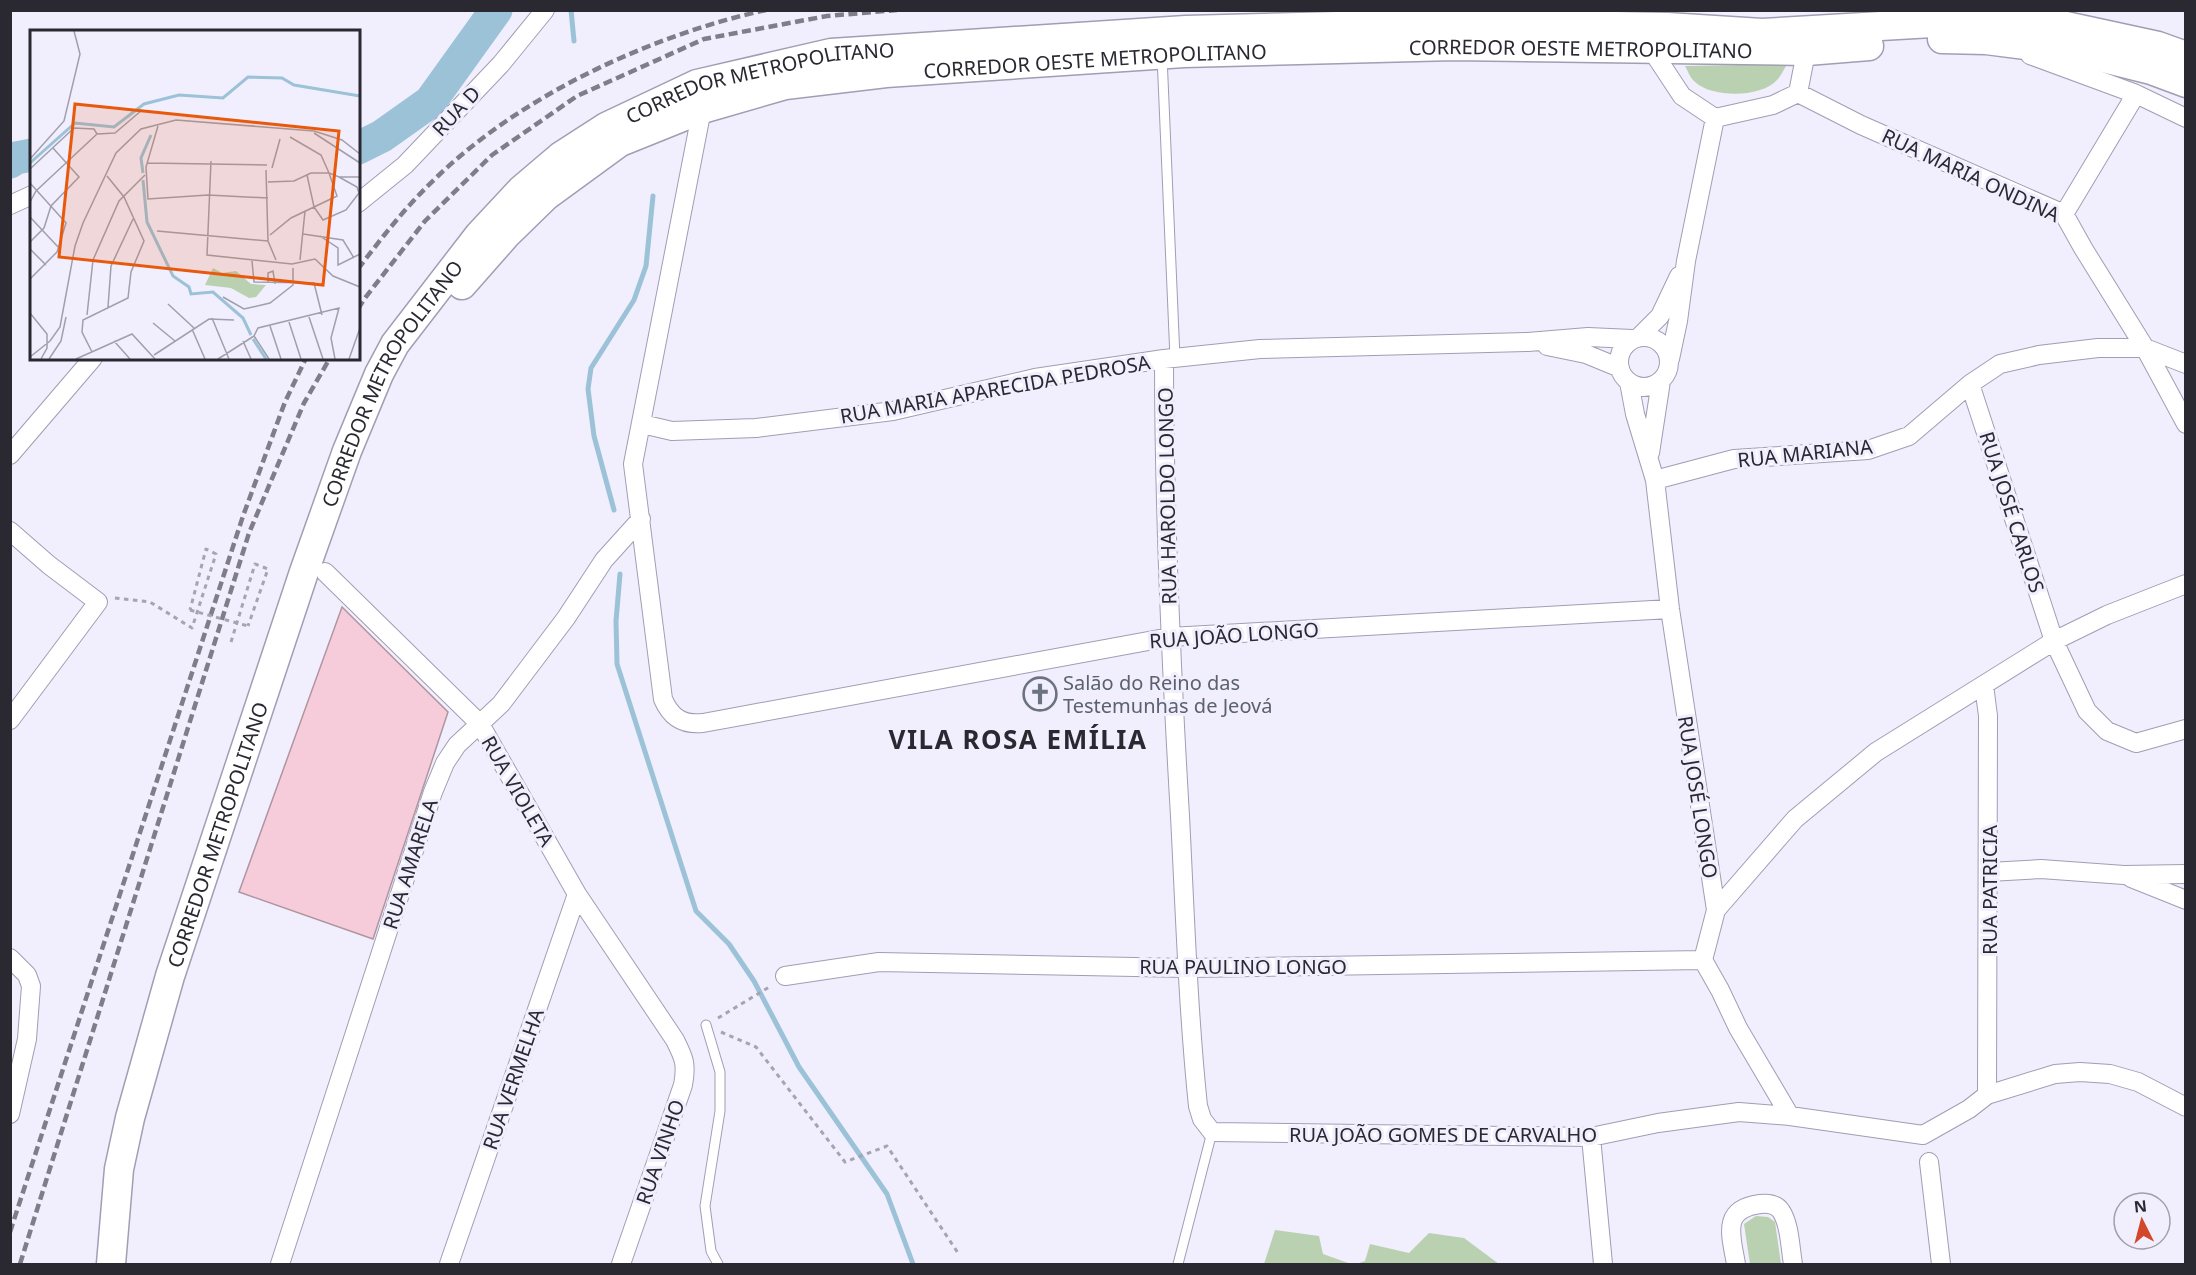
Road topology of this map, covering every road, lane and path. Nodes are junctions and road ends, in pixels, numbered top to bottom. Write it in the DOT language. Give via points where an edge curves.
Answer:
graph roads {
  1 [pos="544,10"];
  2 [pos="1692,28"];
  3 [pos="1986,40"];
  4 [pos="1809,41"];
  5 [pos="1651,50"];
  6 [pos="831,53"];
  7 [pos="1162,54"];
  8 [pos="2186,56"];
  9 [pos="2186,83"];
  10 [pos="1798,93"];
  11 [pos="2136,94"];
  12 [pos="702,109"];
  13 [pos="1715,118"];
  14 [pos="2186,118"];
  15 [pos="30,196"];
  16 [pos="360,201"];
  17 [pos="10,205"];
  18 [pos="2064,214"];
  19 [pos="1686,261"];
  20 [pos="1636,338"];
  21 [pos="1528,342"];
  22 [pos="2145,348"];
  23 [pos="1169,359"];
  24 [pos="1670,359"];
  25 [pos="91,360"];
  26 [pos="2186,364"];
  27 [pos="1624,375"];
  28 [pos="1661,381"];
  29 [pos="1970,384"];
  30 [pos="642,424"];
  31 [pos="2186,424"];
  32 [pos="10,455"];
  33 [pos="1649,458"];
  34 [pos="1655,480"];
  35 [pos="641,519"];
  36 [pos="10,531"];
  37 [pos="325,572"];
  38 [pos="2186,584"];
  39 [pos="98,602"];
  40 [pos="1670,609"];
  41 [pos="1170,637"];
  42 [pos="2054,641"];
  43 [pos="231,642"];
  44 [pos="1984,686"];
  45 [pos="10,720"];
  46 [pos="480,724"];
  47 [pos="2186,729"];
  48 [pos="1989,872"];
  49 [pos="2124,874"];
  50 [pos="2186,874"];
  51 [pos="577,894"];
  52 [pos="2186,900"];
  53 [pos="1716,910"];
  54 [pos="1703,960"];
  55 [pos="13,961"];
  56 [pos="1188,968"];
  57 [pos="785,976"];
  58 [pos="741,1005"];
  59 [pos="706,1025"];
  60 [pos="675,1040"];
  61 [pos="1987,1095"];
  62 [pos="2186,1107"];
  63 [pos="10,1114"];
  64 [pos="1790,1116"];
  65 [pos="1212,1132"];
  66 [pos="1591,1137"];
  67 [pos="1929,1162"];
  68 [pos="958,1253"];
  69 [pos="111,1264"];
  70 [pos="127,1264"];
  71 [pos="279,1264"];
  72 [pos="449,1264"];
  73 [pos="621,1264"];
  74 [pos="718,1264"];
  75 [pos="1178,1264"];
  76 [pos="1603,1264"];
  77 [pos="1736,1264"];
  78 [pos="1793,1264"];
  79 [pos="1941,1264"];
  1 -- 16 [label="street, RUA D" via="501,64 405,165"];
  2 -- 4 [label="main road, CORREDOR METROPOLITANO"];
  2 -- 5 [label="main road" via="1660,39"];
  2 -- 6 [label="main road, CORREDOR METROPOLITANO" via="1453,23 1186,30"];
  3 -- 4 [label="main road, CORREDOR OESTE METROPOLITANO"];
  3 -- 9 [label="main road, CORREDOR OESTE METROPOLITANO" via="2079,52"];
  3 -- 11 [label="street"];
  4 -- 5 [label="main road, CORREDOR OESTE METROPOLITANO"];
  4 -- 8 [label="main road, CORREDOR METROPOLITANO" via="1984,20 2061,25"];
  4 -- 10 [label="street"];
  5 -- 7 [label="main road, CORREDOR OESTE METROPOLITANO" via="1454,46"];
  5 -- 13 [label="street" via="1682,96"];
  6 -- 12 [label="main road" via="713,93"];
  6 -- 69 [label="main road, CORREDOR METROPOLITANO" via="697,84 606,127 561,156 521,190 479,235 395,344 364,409 316,539 171,976 119,1169"];
  7 -- 12 [label="main road, CORREDOR OESTE METROPOLITANO" via="886,73 785,85"];
  7 -- 23 [label="lane"];
  10 -- 13 [label="street" via="1773,105"];
  10 -- 18 [label="street, RUA MARIA ONDINA"];
  11 -- 14 [label="street"];
  11 -- 18 [label="street"];
  12 -- 30 [label="street"];
  12 -- 37 [label="main road, CORREDOR OESTE METROPOLITANO" via="620,142 563,183 506,235 446,304 393,388 366,448"];
  13 -- 19 [label="street, RUA JOSÉ LONGO"];
  15 -- 17 [label="street"];
  18 -- 22 [label="street, RUA MARIA ONDINA"];
  19 -- 20 [label="street, RUA JOSÉ LONGO" via="1660,316"];
  19 -- 24 [label="street, RUA JOSÉ LONGO"];
  20 -- 21 [label="street, RUA MARIA APARECIDA PEDROSA"];
  20 -- 24 [label="street" via="1648,336 1663,344"];
  20 -- 27 [label="street, RUA JOSÉ LONGO" via="1621,351 1619,360"];
  21 -- 23 [label="street, RUA MARIA APARECIDA PEDROSA" via="1260,349"];
  21 -- 27 [label="street, RUA MARIA APARECIDA PEDROSA" via="1586,354"];
  22 -- 26 [label="street"];
  22 -- 29 [label="street, RUA MARIANA" via="2098,348 2039,355 2000,364"];
  22 -- 31 [label="street, RUA MARIA ONDINA"];
  23 -- 30 [label="street, RUA MARIA APARECIDA PEDROSA" via="1035,378 893,411 756,428 672,431"];
  23 -- 41 [label="street, RUA HAROLDO LONGO" via="1164,449"];
  24 -- 28 [label="street, RUA JOSÉ LONGO"];
  25 -- 32 [label="street"];
  27 -- 28 [label="street" via="1645,387"];
  27 -- 33 [label="street, RUA JOSÉ LONGO"];
  28 -- 33 [label="street, RUA JOSÉ LONGO"];
  29 -- 34 [label="street, RUA MARIANA" via="1909,436 1868,450 1734,459"];
  29 -- 42 [label="street, RUA JOSÉ CARLOS"];
  30 -- 35 [label="street" via="633,464"];
  33 -- 34 [label="street, RUA JOSÉ LONGO"];
  34 -- 40 [label="street, RUA JOSÉ LONGO"];
  35 -- 41 [label="street, RUA JOÃO LONGO" via="663,699 673,717 684,723 703,723"];
  35 -- 46 [label="street, RUA AMARELA" via="604,561 501,704"];
  36 -- 39 [label="street"];
  37 -- 46 [label="street, RUA VIOLETA"];
  37 -- 70 [label="main road, CORREDOR OESTE METROPOLITANO" via="164,1042 144,1136"];
  38 -- 42 [label="street"];
  39 -- 43 [label="path, bridge" via="117,597 150,602 192,628 196,618 199,607 216,554 206,549 190,610 202,613 213,617 225,620 236,623 248,626 268,569 255,564 242,609 238,620 235,631"];
  39 -- 45 [label="street"];
  40 -- 41 [label="street, RUA JOÃO LONGO"];
  40 -- 53 [label="street, RUA JOSÉ LONGO"];
  41 -- 56 [label="street, RUA HAROLDO LONGO"];
  42 -- 44 [label="street"];
  42 -- 47 [label="street, RUA JOSÉ CARLOS" via="2087,711 2107,731 2136,743"];
  44 -- 48 [label="street, RUA PATRICIA" via="1988,716"];
  44 -- 53 [label="street" via="1876,752 1795,819"];
  46 -- 51 [label="street, RUA VIOLETA"];
  46 -- 71 [label="street, RUA AMARELA" via="457,745 433,792"];
  48 -- 49 [label="street" via="2041,869"];
  48 -- 61 [label="street, RUA PATRICIA"];
  49 -- 50 [label="street"];
  49 -- 52 [label="street"];
  51 -- 60 [label="street, RUA VIOLETA"];
  51 -- 72 [label="street, RUA VERMELHA"];
  53 -- 54 [label="street, RUA JOSÉ LONGO"];
  54 -- 56 [label="street, RUA PAULINO LONGO"];
  54 -- 64 [label="street"];
  55 -- 63 [label="street" via="27,975 31,995 27,1039"];
  56 -- 57 [label="street, RUA PAULINO LONGO" via="879,962"];
  56 -- 65 [label="street, RUA HAROLDO LONGO" via="1198,1106"];
  57 -- 58 [label="path"];
  59 -- 68 [label="path" via="756,1047 845,1162 887,1146"];
  59 -- 74 [label="lane" via="720,1072 720,1111 705,1206 711,1251"];
  60 -- 73 [label="street, RUA VINHO" via="686,1069 683,1085"];
  61 -- 62 [label="street" via="2055,1074 2080,1072 2110,1074 2138,1082"];
  61 -- 64 [label="street, RUA JOÃO GOMES DE CARVALHO" via="1923,1135"];
  64 -- 66 [label="street, RUA JOÃO GOMES DE CARVALHO" via="1739,1112"];
  65 -- 66 [label="street, RUA JOÃO GOMES DE CARVALHO"];
  65 -- 75 [label="lane"];
  66 -- 76 [label="street"];
  67 -- 79 [label="street"];
  77 -- 78 [label="street" via="1731,1230 1735,1214 1745,1206 1768,1203 1779,1207 1786,1219"];
}
